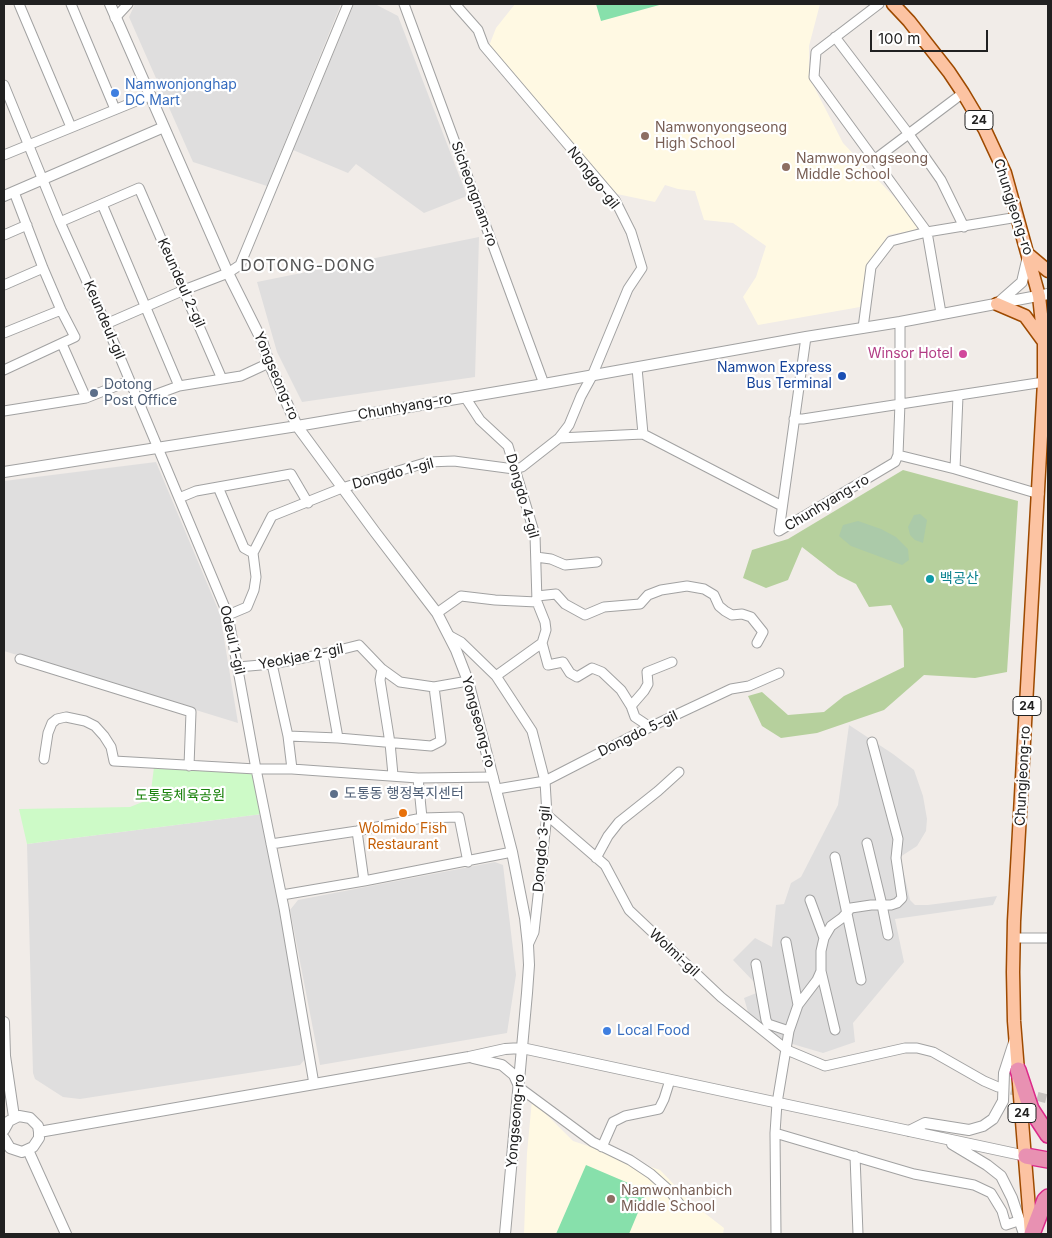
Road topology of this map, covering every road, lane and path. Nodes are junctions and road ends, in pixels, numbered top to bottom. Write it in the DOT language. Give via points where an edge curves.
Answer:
graph roads {
  1 [pos="19,4"];
  2 [pos="71,4"];
  3 [pos="110,4"];
  4 [pos="128,4"];
  5 [pos="348,4"];
  6 [pos="404,4"];
  7 [pos="455,4"];
  8 [pos="879,4"];
  9 [pos="893,4"];
  10 [pos="115,18"];
  11 [pos="835,37"];
  12 [pos="4,85"];
  13 [pos="964,93"];
  14 [pos="150,95"];
  15 [pos="115,109"];
  16 [pos="164,126"];
  17 [pos="71,127"];
  18 [pos="908,133"];
  19 [pos="29,144"];
  20 [pos="4,155"];
  21 [pos="874,160"];
  22 [pos="42,179"];
  23 [pos="14,192"];
  24 [pos="4,196"];
  25 [pos="102,204"];
  26 [pos="1018,217"];
  27 [pos="60,222"];
  28 [pos="27,225"];
  29 [pos="964,227"];
  30 [pos="927,232"];
  31 [pos="4,235"];
  32 [pos="1029,255"];
  33 [pos="44,268"];
  34 [pos="1048,271"];
  35 [pos="228,273"];
  36 [pos="4,285"];
  37 [pos="184,290"];
  38 [pos="1044,295"];
  39 [pos="997,304"];
  40 [pos="145,308"];
  41 [pos="61,310"];
  42 [pos="941,313"];
  43 [pos="900,322"];
  44 [pos="106,324"];
  45 [pos="863,328"];
  46 [pos="4,333"];
  47 [pos="806,337"];
  48 [pos="1046,338"];
  49 [pos="62,344"];
  50 [pos="269,363"];
  51 [pos="637,368"];
  52 [pos="4,370"];
  53 [pos="592,376"];
  54 [pos="222,379"];
  55 [pos="129,380"];
  56 [pos="1044,382"];
  57 [pos="544,384"];
  58 [pos="179,386"];
  59 [pos="958,396"];
  60 [pos="465,397"];
  61 [pos="86,398"];
  62 [pos="138,401"];
  63 [pos="900,404"];
  64 [pos="4,411"];
  65 [pos="794,419"];
  66 [pos="297,426"];
  67 [pos="643,434"];
  68 [pos="559,438"];
  69 [pos="157,447"];
  70 [pos="898,455"];
  71 [pos="514,469"];
  72 [pos="955,469"];
  73 [pos="4,472"];
  74 [pos="218,487"];
  75 [pos="342,488"];
  76 [pos="1039,494"];
  77 [pos="179,498"];
  78 [pos="308,503"];
  79 [pos="782,506"];
  80 [pos="253,554"];
  81 [pos="536,557"];
  82 [pos="597,562"];
  83 [pos="537,599"];
  84 [pos="436,614"];
  85 [pos="228,615"];
  86 [pos="450,636"];
  87 [pos="758,643"];
  88 [pos="542,644"];
  89 [pos="322,654"];
  90 [pos="20,659"];
  91 [pos="672,662"];
  92 [pos="272,664"];
  93 [pos="238,667"];
  94 [pos="382,669"];
  95 [pos="779,673"];
  96 [pos="496,676"];
  97 [pos="468,682"];
  98 [pos="434,688"];
  99 [pos="631,706"];
  100 [pos="650,727"];
  101 [pos="288,736"];
  102 [pos="338,738"];
  103 [pos="872,742"];
  104 [pos="390,743"];
  105 [pos="44,759"];
  106 [pos="189,766"];
  107 [pos="256,769"];
  108 [pos="292,769"];
  109 [pos="679,772"];
  110 [pos="393,775"];
  111 [pos="493,777"];
  112 [pos="418,778"];
  113 [pos="545,781"];
  114 [pos="497,790"];
  115 [pos="547,815"];
  116 [pos="422,818"];
  117 [pos="357,831"];
  118 [pos="867,843"];
  119 [pos="271,844"];
  120 [pos="512,852"];
  121 [pos="596,858"];
  122 [pos="835,858"];
  123 [pos="468,862"];
  124 [pos="364,881"];
  125 [pos="282,894"];
  126 [pos="810,900"];
  127 [pos="882,905"];
  128 [pos="847,913"];
  129 [pos="888,935"];
  130 [pos="824,938"];
  131 [pos="1014,938"];
  132 [pos="1048,938"];
  133 [pos="786,942"];
  134 [pos="528,945"];
  135 [pos="756,964"];
  136 [pos="820,971"];
  137 [pos="861,980"];
  138 [pos="798,1005"];
  139 [pos="4,1022"];
  140 [pos="835,1030"];
  141 [pos="789,1031"];
  142 [pos="1015,1038"];
  143 [pos="522,1048"];
  144 [pos="787,1050"];
  145 [pos="469,1057"];
  146 [pos="1018,1070"];
  147 [pos="670,1080"];
  148 [pos="314,1084"];
  149 [pos="998,1086"];
  150 [pos="520,1088"];
  151 [pos="777,1103"];
  152 [pos="14,1117"];
  153 [pos="4,1130"];
  154 [pos="909,1131"];
  155 [pos="39,1132"];
  156 [pos="775,1133"];
  157 [pos="1048,1135"];
  158 [pos="4,1138"];
  159 [pos="940,1138"];
  160 [pos="602,1147"];
  161 [pos="28,1150"];
  162 [pos="855,1156"];
  163 [pos="1026,1156"];
  164 [pos="1048,1159"];
  165 [pos="1048,1197"];
  166 [pos="681,1206"];
  167 [pos="1015,1222"];
  168 [pos="66,1234"];
  169 [pos="505,1234"];
  170 [pos="776,1234"];
  171 [pos="858,1234"];
  172 [pos="1024,1234"];
  173 [pos="1032,1234"];
  1 -- 17 [label="street"];
  2 -- 15 [label="street"];
  3 -- 10 [label="street, Yongseong-ro"];
  4 -- 10 [label="street"];
  5 -- 35 [label="street" via="240,265"];
  6 -- 57 [label="street, Sicheongnam-ro"];
  7 -- 53 [label="street, Nonggo-gil" via="478,30 484,46 615,200 631,232 642,268 628,289"];
  8 -- 11 [label="street"];
  9 -- 13 [label="main road, Chungjeong-ro / 24"];
  10 -- 14 [label="street, Yongseong-ro"];
  11 -- 18 [label="street"];
  11 -- 21 [label="street" via="816,52 814,77"];
  12 -- 19 [label="street, Keundeul-gil"];
  13 -- 18 [label="street"];
  13 -- 26 [label="main road, Chungjeong-ro / 24" via="1005,173"];
  14 -- 15 [label="street"];
  14 -- 16 [label="street, Yongseong-ro"];
  15 -- 17 [label="street"];
  16 -- 22 [label="street"];
  16 -- 35 [label="street, Yongseong-ro"];
  17 -- 19 [label="street"];
  18 -- 21 [label="street"];
  18 -- 29 [label="street" via="941,180"];
  19 -- 20 [label="street"];
  19 -- 22 [label="street, Keundeul-gil"];
  21 -- 30 [label="street"];
  22 -- 23 [label="street"];
  22 -- 27 [label="street, Keundeul-gil"];
  23 -- 24 [label="street"];
  23 -- 28 [label="street"];
  25 -- 27 [label="street"];
  25 -- 37 [label="street, Keundeul 2-gil" via="139,188"];
  25 -- 40 [label="street"];
  26 -- 29 [label="street"];
  26 -- 32 [label="main road, Chungjeong-ro / 24"];
  27 -- 44 [label="street, Keundeul-gil"];
  28 -- 31 [label="street"];
  28 -- 33 [label="street"];
  29 -- 30 [label="street"];
  30 -- 42 [label="street"];
  30 -- 45 [label="street" via="891,241 871,267"];
  32 -- 34 [label="main road"];
  32 -- 38 [label="main road, Chungjeong-ro / 24"];
  32 -- 39 [label="street" via="1022,282"];
  33 -- 36 [label="street"];
  33 -- 41 [label="street"];
  35 -- 37 [label="street"];
  35 -- 50 [label="street, Yongseong-ro" via="262,341"];
  37 -- 40 [label="street"];
  37 -- 54 [label="street, Keundeul 2-gil"];
  38 -- 39 [label="street, Chunhyang-ro"];
  38 -- 48 [label="main road, Chungjeong-ro / 24"];
  39 -- 42 [label="street, Chunhyang-ro"];
  39 -- 48 [label="main road" via="1025,316"];
  40 -- 44 [label="street"];
  40 -- 58 [label="street"];
  41 -- 46 [label="street"];
  41 -- 49 [label="street" via="75,337"];
  42 -- 43 [label="street, Chunhyang-ro"];
  43 -- 45 [label="street, Chunhyang-ro"];
  43 -- 63 [label="street"];
  44 -- 55 [label="street, Keundeul-gil"];
  45 -- 47 [label="street, Chunhyang-ro"];
  47 -- 51 [label="street, Chunhyang-ro"];
  47 -- 65 [label="street, Chunhyang-ro"];
  48 -- 56 [label="main road, Chungjeong-ro / 24"];
  49 -- 52 [label="street"];
  49 -- 61 [label="street"];
  50 -- 54 [label="street" via="242,376"];
  50 -- 66 [label="street, Yongseong-ro"];
  51 -- 53 [label="street, Chunhyang-ro"];
  51 -- 67 [label="street"];
  53 -- 57 [label="street, Chunhyang-ro"];
  53 -- 68 [label="street" via="570,424"];
  54 -- 58 [label="street"];
  55 -- 61 [label="street"];
  55 -- 62 [label="street, Keundeul-gil"];
  56 -- 59 [label="street"];
  56 -- 76 [label="main road, Chungjeong-ro / 24"];
  57 -- 60 [label="street, Chunhyang-ro"];
  58 -- 62 [label="street"];
  59 -- 63 [label="street"];
  59 -- 72 [label="street"];
  60 -- 66 [label="street, Chunhyang-ro"];
  60 -- 71 [label="street, Dongdo 4-gil" via="480,420 508,446"];
  61 -- 64 [label="street"];
  62 -- 69 [label="street, Keundeul-gil"];
  63 -- 65 [label="street"];
  63 -- 70 [label="street"];
  65 -- 79 [label="street, Chunhyang-ro"];
  66 -- 69 [label="street, Chunhyang-ro"];
  66 -- 75 [label="street, Yongseong-ro"];
  67 -- 68 [label="street"];
  67 -- 79 [label="street"];
  68 -- 71 [label="street" via="522,467"];
  69 -- 73 [label="street, Chunhyang-ro"];
  69 -- 77 [label="street, Odeul 1-gil"];
  70 -- 72 [label="street"];
  70 -- 79 [label="street, Chunhyang-ro" via="895,462 779,531"];
  71 -- 75 [label="street, Dongdo 1-gil" via="454,461 428,462"];
  71 -- 81 [label="street, Dongdo 4-gil" via="535,535"];
  72 -- 76 [label="street"];
  74 -- 77 [label="street"];
  74 -- 78 [label="street" via="291,474"];
  74 -- 80 [label="street" via="244,548"];
  75 -- 78 [label="street, Dongdo 1-gil"];
  75 -- 84 [label="street, Yongseong-ro"];
  76 -- 131 [label="main road, Chungjeong-ro / 24"];
  77 -- 85 [label="street, Odeul 1-gil"];
  78 -- 80 [label="street, Dongdo 1-gil" via="272,516"];
  80 -- 85 [label="street" via="254,590 247,607"];
  81 -- 82 [label="street" via="565,565"];
  81 -- 83 [label="street, Dongdo 4-gil"];
  83 -- 84 [label="street" via="495,600 461,596"];
  83 -- 87 [label="street" via="556,594 565,604 585,616 604,607 640,604 648,595 661,590 687,586 704,589 714,595 724,611 750,617 762,632"];
  83 -- 88 [label="street, Dongdo 4-gil" via="546,630"];
  84 -- 86 [label="street, Yongseong-ro"];
  85 -- 93 [label="street, Odeul 1-gil"];
  86 -- 96 [label="street, Dongdo 3-gil" via="461,642"];
  86 -- 97 [label="street, Yongseong-ro"];
  88 -- 96 [label="street"];
  88 -- 99 [label="street" via="548,665 563,662 577,677 592,668 602,672 621,690"];
  89 -- 92 [label="street, Yeokjae 2-gil"];
  89 -- 94 [label="street, Yeokjae 2-gil" via="359,645"];
  89 -- 102 [label="street"];
  90 -- 106 [label="street" via="191,712"];
  91 -- 99 [label="street" via="647,672 648,684"];
  92 -- 93 [label="street, Yeokjae 2-gil"];
  92 -- 101 [label="street"];
  93 -- 107 [label="street, Odeul 1-gil"];
  94 -- 98 [label="street, Yeokjae 2-gil" via="400,682"];
  94 -- 104 [label="street" via="380,680"];
  95 -- 100 [label="street, Dongdo 5-gil" via="731,690"];
  96 -- 113 [label="street, Dongdo 3-gil" via="532,731"];
  97 -- 98 [label="street, Yeokjae 2-gil"];
  97 -- 111 [label="street, Yongseong-ro"];
  98 -- 104 [label="street" via="441,741 431,746"];
  99 -- 100 [label="street" via="635,717"];
  100 -- 113 [label="street, Dongdo 5-gil"];
  101 -- 102 [label="street"];
  101 -- 108 [label="street"];
  102 -- 104 [label="street"];
  103 -- 127 [label="street" via="898,839 896,858 902,892 897,903"];
  104 -- 110 [label="street"];
  105 -- 106 [label="street" via="52,723 57,718 66,717 95,726 111,747 114,761"];
  106 -- 107 [label="street"];
  107 -- 108 [label="street"];
  107 -- 119 [label="street, Odeul 1-gil"];
  108 -- 110 [label="street"];
  109 -- 121 [label="street" via="619,822"];
  110 -- 112 [label="street"];
  111 -- 112 [label="street"];
  111 -- 114 [label="street, Yongseong-ro"];
  112 -- 116 [label="street"];
  113 -- 114 [label="street, Dongdo 5-gil"];
  113 -- 115 [label="street, Dongdo 3-gil"];
  114 -- 120 [label="street, Yongseong-ro"];
  115 -- 121 [label="street, Wolmi-gil"];
  115 -- 134 [label="street, Dongdo 3-gil" via="534,932"];
  116 -- 117 [label="street"];
  116 -- 123 [label="street" via="459,817"];
  117 -- 119 [label="street"];
  117 -- 124 [label="street"];
  118 -- 127 [label="street"];
  119 -- 125 [label="street, Odeul 1-gil"];
  120 -- 123 [label="street"];
  120 -- 134 [label="street, Yongseong-ro"];
  121 -- 144 [label="street, Wolmi-gil" via="605,866 628,910 721,997"];
  122 -- 128 [label="street"];
  123 -- 124 [label="street"];
  124 -- 125 [label="street"];
  125 -- 148 [label="street, Odeul 1-gil"];
  126 -- 130 [label="street"];
  127 -- 128 [label="street" via="851,908"];
  127 -- 129 [label="street"];
  128 -- 130 [label="street" via="831,926"];
  128 -- 137 [label="street"];
  130 -- 136 [label="street"];
  131 -- 132 [label="street"];
  131 -- 142 [label="main road, Chungjeong-ro / 24"];
  133 -- 138 [label="street"];
  134 -- 143 [label="street, Yongseong-ro"];
  135 -- 141 [label="street" via="768,1024"];
  136 -- 138 [label="street"];
  136 -- 140 [label="street"];
  138 -- 141 [label="street"];
  139 -- 152 [label="street" via="5,1056"];
  141 -- 144 [label="street"];
  142 -- 146 [label="main road, Chungjeong-ro / 24"];
  142 -- 154 [label="street" via="1004,1074 1003,1101 993,1119 969,1130 925,1123"];
  143 -- 145 [label="street"];
  143 -- 147 [label="street"];
  143 -- 150 [label="street, Yongseong-ro"];
  144 -- 149 [label="street, Wolmi-gil" via="825,1066 918,1048 933,1052"];
  144 -- 151 [label="street"];
  145 -- 148 [label="street"];
  145 -- 150 [label="street" via="502,1065 517,1079"];
  146 -- 157 [label="highway" via="1031,1109"];
  146 -- 163 [label="main road, Chungjeong-ro / 24"];
  147 -- 151 [label="street"];
  147 -- 160 [label="street" via="659,1109 625,1116 613,1122"];
  148 -- 155 [label="street"];
  150 -- 160 [label="street"];
  150 -- 169 [label="street, Yongseong-ro"];
  151 -- 154 [label="street"];
  151 -- 156 [label="street"];
  152 -- 153 [label="street"];
  152 -- 155 [label="street" via="30,1118"];
  154 -- 159 [label="street"];
  155 -- 161 [label="street" via="36,1143"];
  156 -- 162 [label="street"];
  156 -- 170 [label="street"];
  158 -- 161 [label="street" via="16,1151"];
  159 -- 163 [label="street"];
  159 -- 172 [label="street" via="987,1164 1001,1176"];
  160 -- 166 [label="street" via="651,1174"];
  161 -- 168 [label="street"];
  162 -- 167 [label="street" via="914,1174 974,1185 991,1193 1006,1225"];
  162 -- 171 [label="street"];
  163 -- 164 [label="highway"];
  163 -- 173 [label="main road, Chungjeong-ro / 24"];
  165 -- 173 [label="highway"];
}
